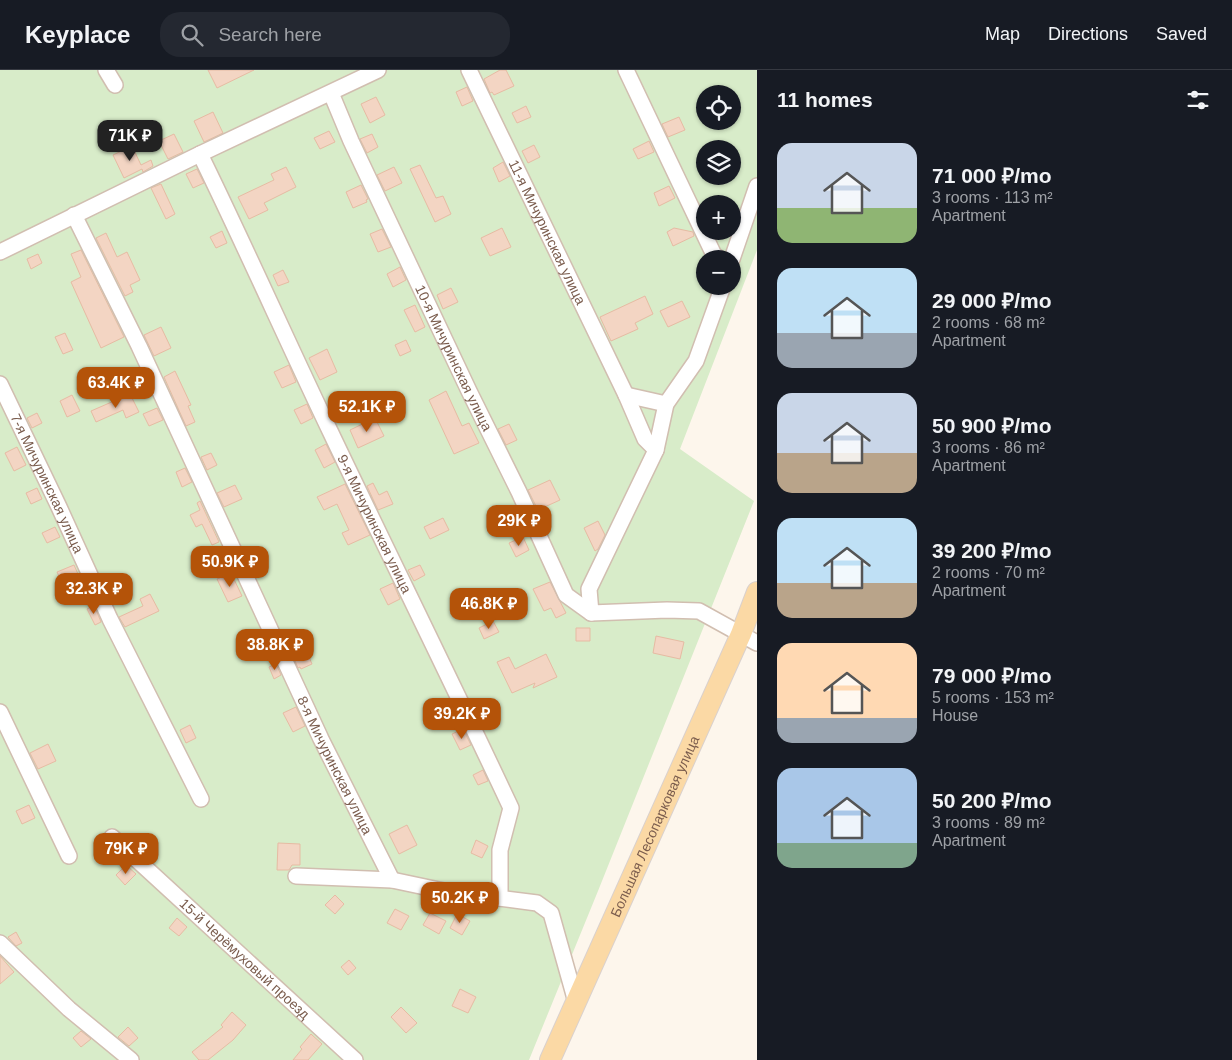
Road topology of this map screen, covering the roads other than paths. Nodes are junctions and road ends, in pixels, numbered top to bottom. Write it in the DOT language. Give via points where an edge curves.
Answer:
graph roads {
  1 [pos="106,70"];
  2 [pos="378,70"];
  3 [pos="470,70"];
  4 [pos="626,70"];
  5 [pos="115,85"];
  6 [pos="331,93"];
  7 [pos="200,154"];
  8 [pos="757,186"];
  9 [pos="74,215"];
  10 [pos="712,250"];
  11 [pos="735,250"];
  12 [pos="0,252"];
  13 [pos="720,295"];
  14 [pos="0,384"];
  15 [pos="626,395"];
  16 [pos="666,404"];
  17 [pos="656,450"];
  18 [pos="757,592"];
  19 [pos="591,613"];
  20 [pos="749,639"];
  21 [pos="0,712"];
  22 [pos="200,799"];
  23 [pos="112,837"];
  24 [pos="69,856"];
  25 [pos="296,876"];
  26 [pos="392,880"];
  27 [pos="500,898"];
  28 [pos="0,943"];
  29 [pos="576,1002"];
  30 [pos="131,1060"];
  31 [pos="355,1060"];
  32 [pos="550,1060"];
  1 -- 5 [label="street"];
  2 -- 6 [label="street"];
  3 -- 15 [label="street, 11-я Мичуринская улица"];
  4 -- 10 [label="street"];
  6 -- 7 [label="street"];
  6 -- 19 [label="street, 10-я Мичуринская улица" via="566,595"];
  7 -- 9 [label="street"];
  7 -- 27 [label="street, 9-я Мичуринская улица" via="511,808 500,850"];
  8 -- 11 [label="street"];
  9 -- 12 [label="street"];
  9 -- 26 [label="street, 8-я Мичуринская улица" via="139,346 321,739"];
  13 -- 16 [label="street" via="696,361"];
  14 -- 22 [label="street, 7-я Мичуринская улица" via="110,619"];
  15 -- 16 [label="street"];
  15 -- 17 [label="street, 11-я Мичуринская улица" via="645,439"];
  16 -- 17 [label="street"];
  17 -- 19 [label="street" via="589,589"];
  18 -- 20 [label="main road, Большая Лесопарковая улица"];
  19 -- 20 [label="street" via="699,611"];
  20 -- 29 [label="main road, Большая Лесопарковая улица"];
  21 -- 24 [label="street"];
  23 -- 31 [label="street, 15-й Черёмуховый проезд"];
  25 -- 26 [label="street"];
  26 -- 27 [label="street"];
  27 -- 29 [label="street" via="537,903 551,914"];
  28 -- 30 [label="street" via="69,1009"];
  29 -- 32 [label="main road, Большая Лесопарковая улица"];
}
